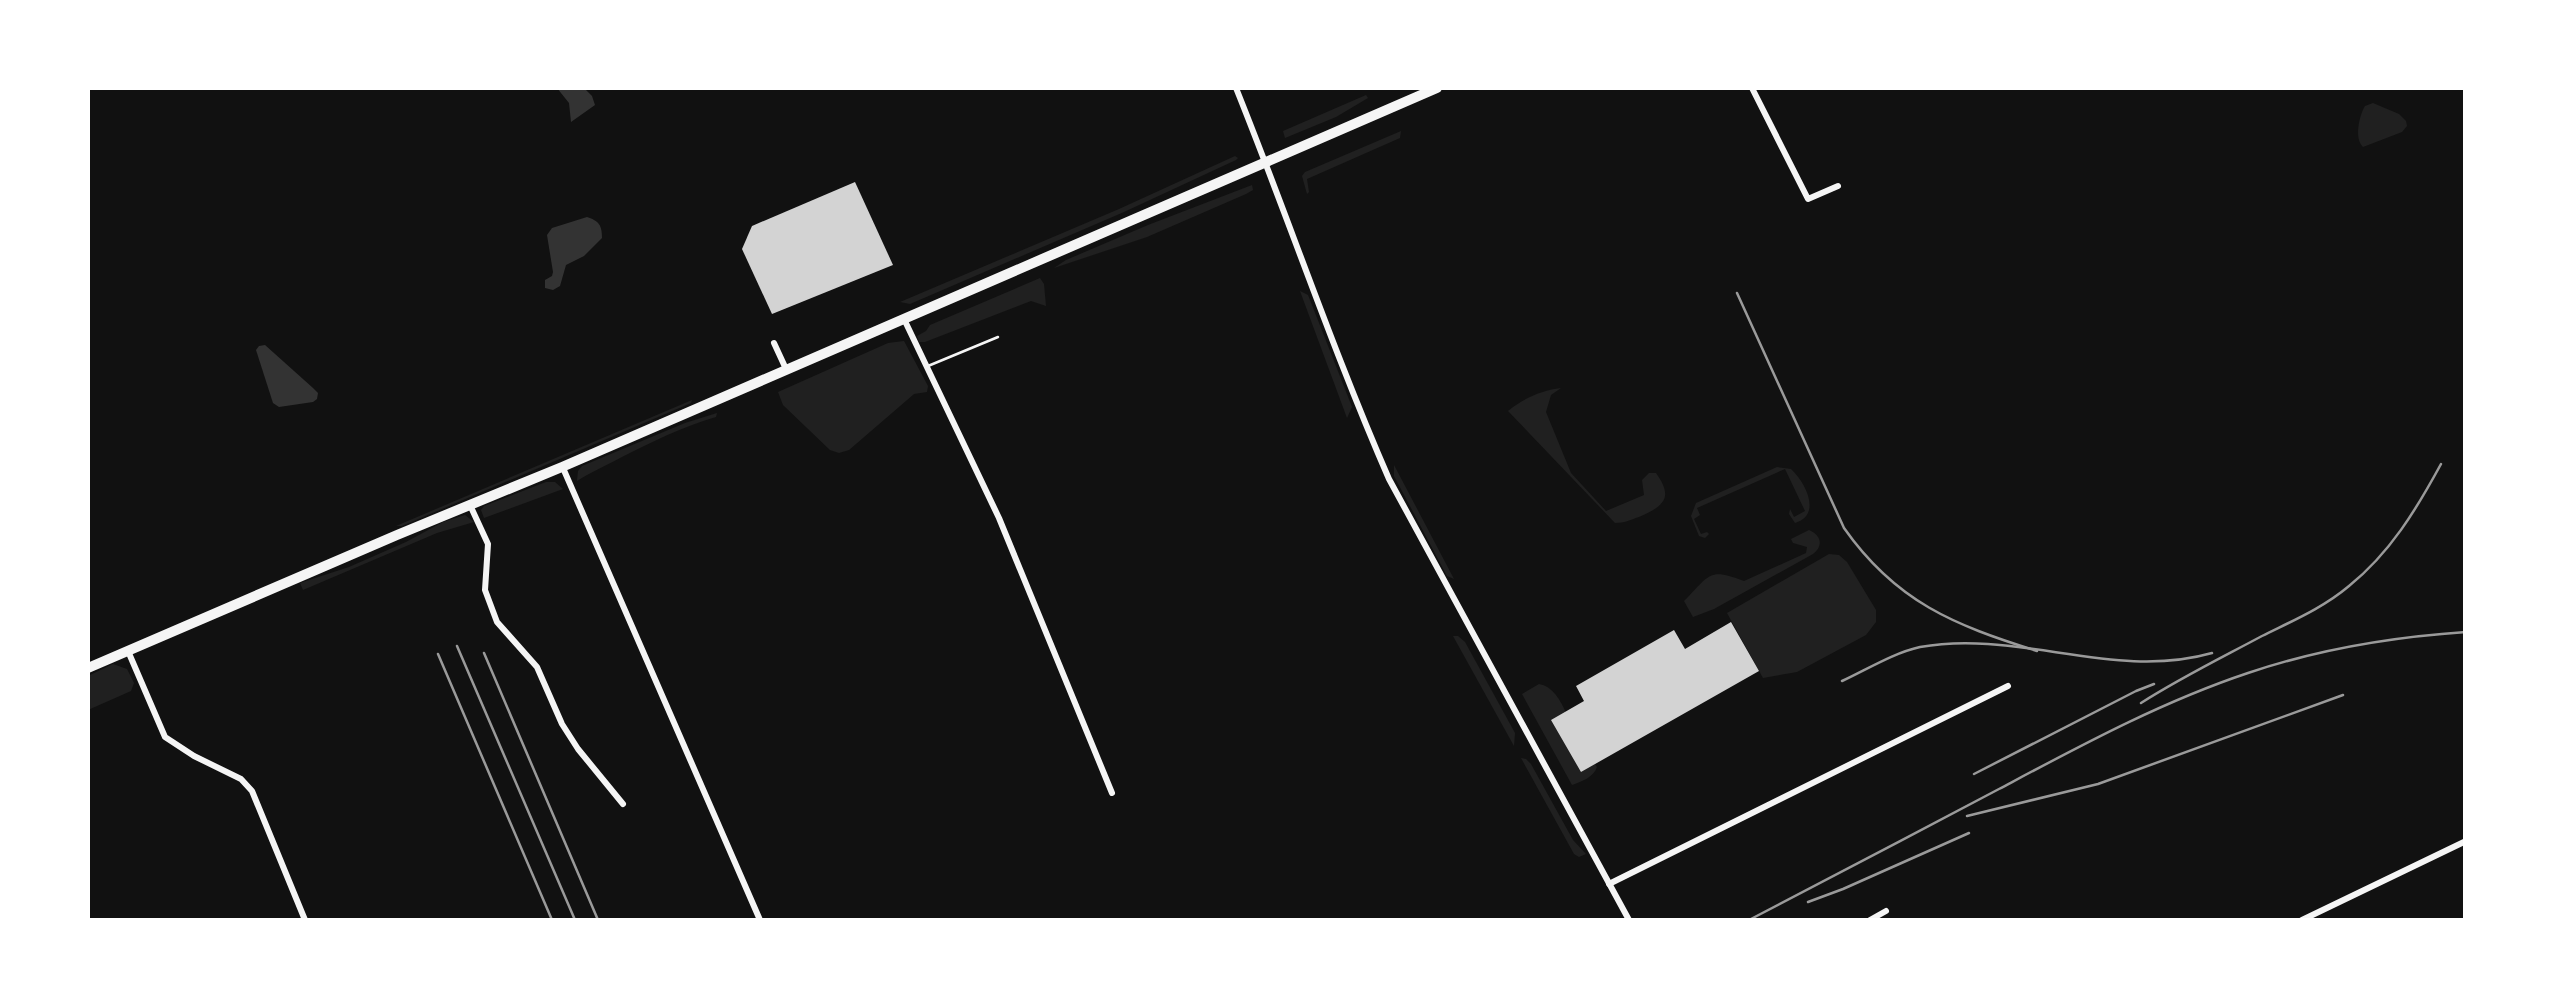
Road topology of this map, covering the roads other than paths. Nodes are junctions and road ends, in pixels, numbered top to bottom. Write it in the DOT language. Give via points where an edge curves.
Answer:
graph roads {
  1 [pos="1236,88"];
  2 [pos="1438,88"];
  3 [pos="1752,88"];
  4 [pos="1266,162"];
  5 [pos="1838,186"];
  6 [pos="904,318"];
  7 [pos="998,336"];
  8 [pos="774,342"];
  9 [pos="927,367"];
  10 [pos="786,370"];
  11 [pos="562,466"];
  12 [pos="470,505"];
  13 [pos="128,651"];
  14 [pos="88,668"];
  15 [pos="2008,686"];
  16 [pos="1112,793"];
  17 [pos="623,804"];
  18 [pos="2466,842"];
  19 [pos="1609,884"];
  20 [pos="1886,912"];
  21 [pos="306,920"];
  22 [pos="760,920"];
  23 [pos="1628,920"];
  24 [pos="1870,920"];
  25 [pos="2302,920"];
  1 -- 4 [label="street"];
  2 -- 4 [label="main road"];
  3 -- 5 [label="street" via="1808,199"];
  4 -- 6 [label="main road"];
  4 -- 19 [label="street" via="1389,479"];
  6 -- 9 [label="street"];
  6 -- 10 [label="main road"];
  7 -- 9 [label="lane"];
  8 -- 10 [label="street"];
  9 -- 16 [label="street" via="999,518"];
  10 -- 11 [label="main road"];
  11 -- 12 [label="main road"];
  11 -- 22 [label="street"];
  12 -- 13 [label="main road"];
  12 -- 17 [label="street" via="488,544 485,590 497,622 537,667 562,724"];
  13 -- 14 [label="main road"];
  13 -- 21 [label="street" via="165,737 252,791"];
  15 -- 19 [label="street"];
  18 -- 25 [label="street"];
  19 -- 23 [label="street"];
  20 -- 24 [label="street"];
}
